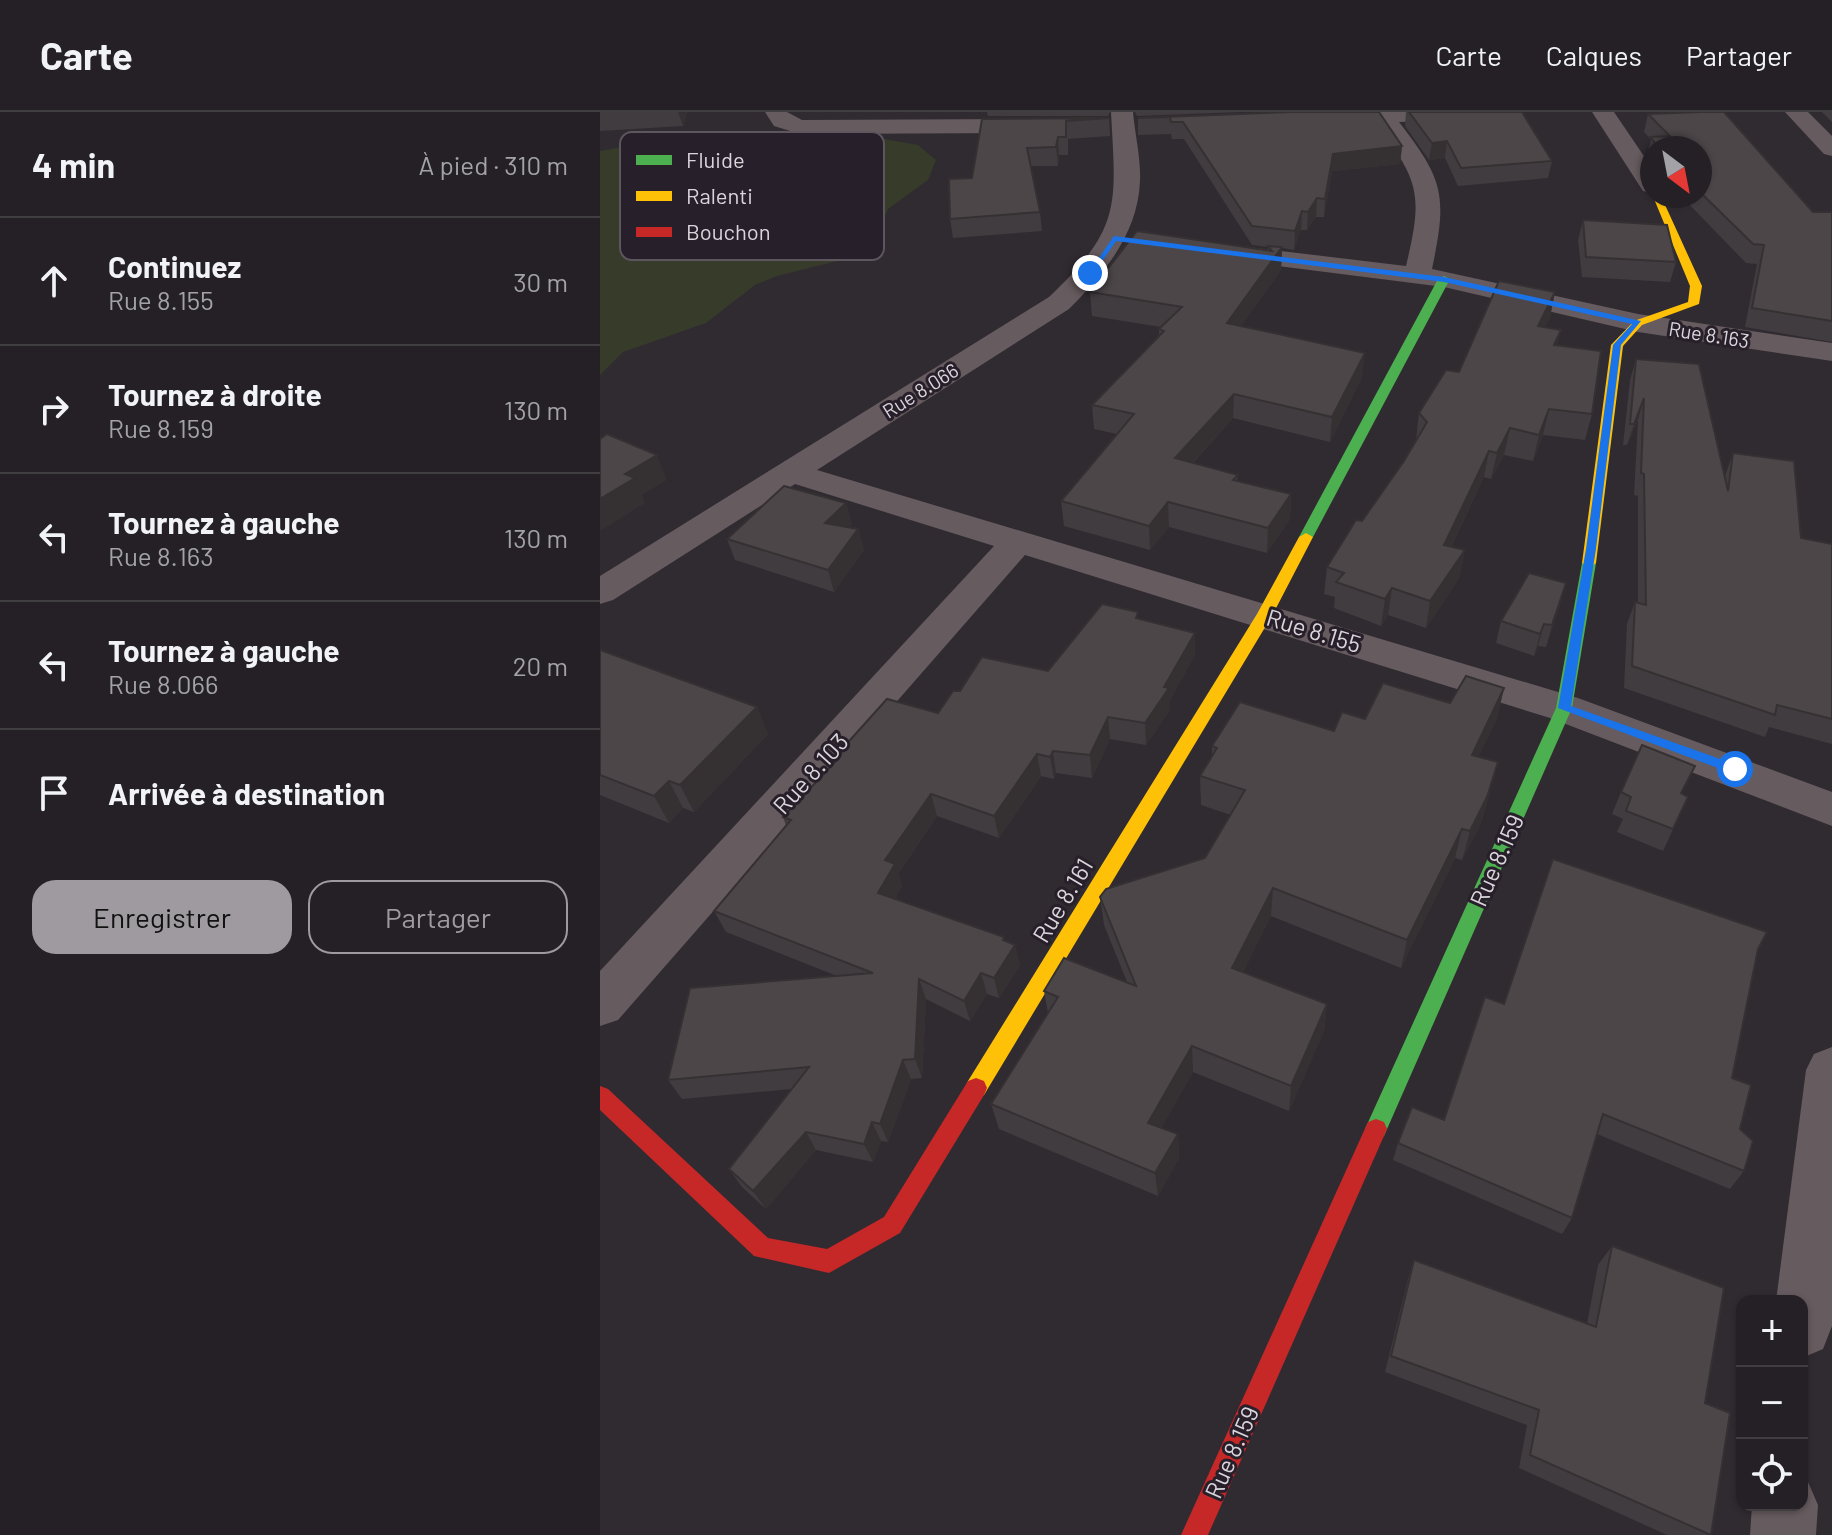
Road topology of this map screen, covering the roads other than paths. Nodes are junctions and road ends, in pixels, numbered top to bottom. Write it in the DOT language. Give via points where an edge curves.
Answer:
graph roads {
  1 [pos="776,112"];
  2 [pos="1504,112"];
  3 [pos="1603,112"];
  4 [pos="1796,112"];
  5 [pos="1475,113"];
  6 [pos="1382,115"];
  7 [pos="1306,118"];
  8 [pos="955,119"];
  9 [pos="1117,121"];
  10 [pos="1153,125"];
  11 [pos="1060,126"];
  12 [pos="1832,149"];
  13 [pos="1640,168"];
  14 [pos="1661,208"];
  15 [pos="1114,239"];
  16 [pos="1144,242"];
  17 [pos="1190,248"];
  18 [pos="1430,278"];
  19 [pos="1638,323"];
  20 [pos="1832,352"];
  21 [pos="790,472"];
  22 [pos="1019,540"];
  23 [pos="600,592"];
  24 [pos="1265,614"];
  25 [pos="1564,708"];
  26 [pos="1832,809"];
  27 [pos="600,1005"];
  28 [pos="1832,1070"];
  29 [pos="600,1096"];
  30 [pos="1806,1295"];
  31 [pos="1785,1511"];
  32 [pos="1194,1535"];
  33 [pos="1783,1535"];
  1 -- 8 [label="street" via="782,121 800,127"];
  2 -- 5 [label="street"];
  3 -- 13 [label="street"];
  4 -- 12 [label="street"];
  5 -- 6 [label="street"];
  6 -- 7 [label="street"];
  6 -- 18 [label="street" via="1428,190"];
  8 -- 11 [label="street"];
  9 -- 10 [label="street"];
  9 -- 15 [label="street, Rue 8.066" via="1129,182"];
  14 -- 19 [label="street" via="1696,286 1693,304"];
  15 -- 16 [label="street"];
  15 -- 21 [label="street, Rue 8.066" via="1059,303"];
  17 -- 18 [label="street, Rue 8.163"];
  18 -- 19 [label="street, Rue 8.163"];
  18 -- 24 [label="street, Rue 8.161"];
  19 -- 20 [label="street, Rue 8.163"];
  19 -- 25 [label="street, Rue 8.159" via="1617,345"];
  21 -- 22 [label="street, Rue 8.155"];
  21 -- 23 [label="street, Rue 8.066"];
  22 -- 24 [label="street, Rue 8.155"];
  22 -- 27 [label="street, Rue 8.103"];
  24 -- 25 [label="street, Rue 8.155"];
  24 -- 29 [label="street, Rue 8.161" via="892,1225 829,1261 762,1248"];
  25 -- 26 [label="street, Rue 8.155"];
  25 -- 32 [label="street, Rue 8.159"];
  28 -- 30 [label="street"];
  31 -- 33 [label="street"];
}
